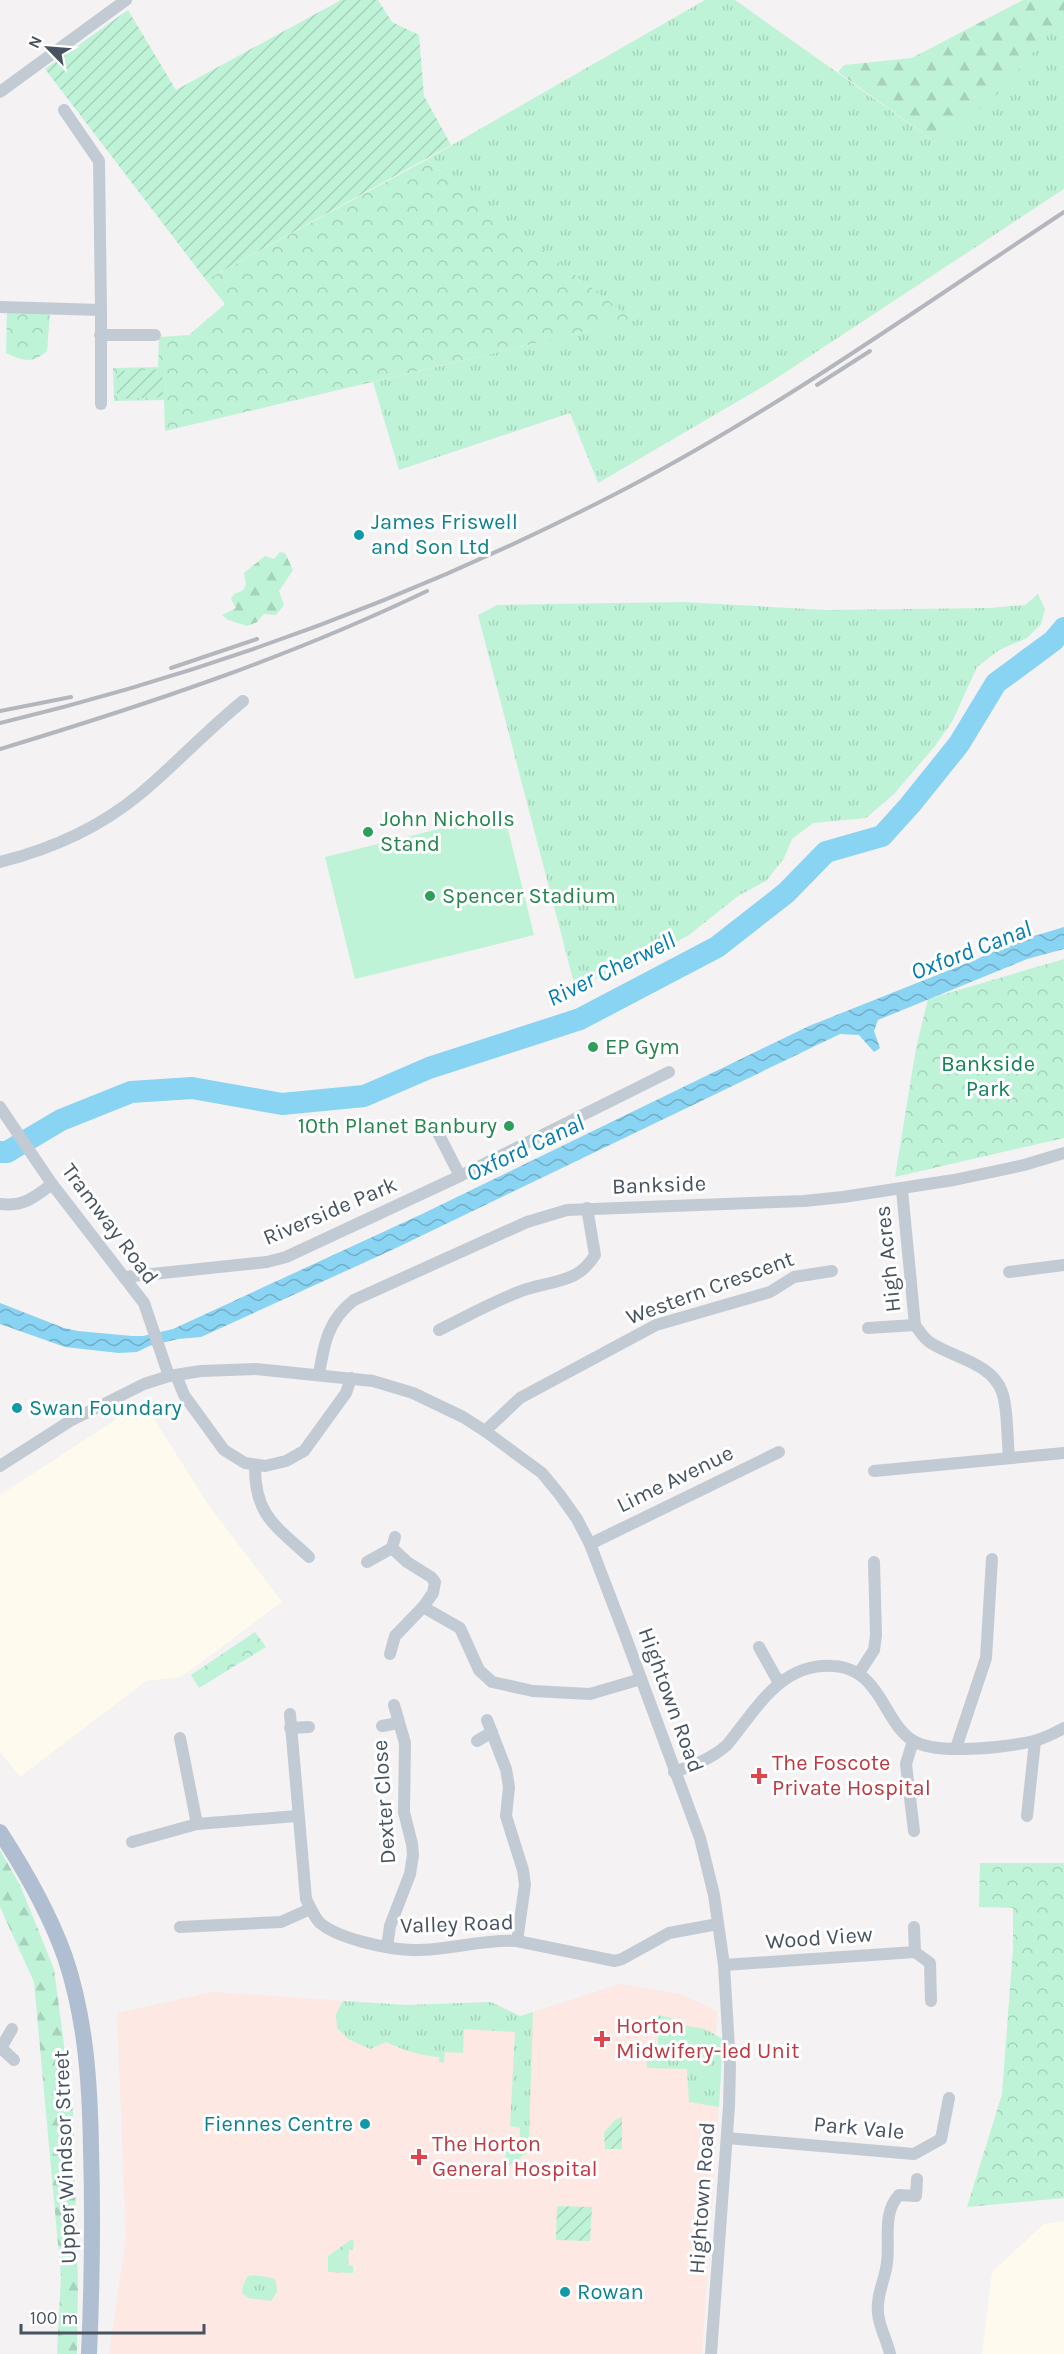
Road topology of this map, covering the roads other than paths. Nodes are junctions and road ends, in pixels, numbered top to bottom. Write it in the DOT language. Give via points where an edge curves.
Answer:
graph roads {
  1 [pos="126,0"];
  2 [pos="0,92"];
  3 [pos="64,110"];
  4 [pos="0,307"];
  5 [pos="102,310"];
  6 [pos="100,335"];
  7 [pos="155,335"];
  8 [pos="101,404"];
  9 [pos="243,701"];
  10 [pos="0,862"];
  11 [pos="669,1072"];
  12 [pos="0,1107"];
  13 [pos="436,1129"];
  14 [pos="1064,1153"];
  15 [pos="460,1176"];
  16 [pos="52,1184"];
  17 [pos="902,1190"];
  18 [pos="0,1204"];
  19 [pos="587,1208"];
  20 [pos="1064,1265"];
  21 [pos="832,1271"];
  22 [pos="1009,1272"];
  23 [pos="124,1277"];
  24 [pos="915,1325"];
  25 [pos="868,1328"];
  26 [pos="439,1330"];
  27 [pos="319,1374"];
  28 [pos="172,1375"];
  29 [pos="351,1378"];
  30 [pos="485,1431"];
  31 [pos="779,1452"];
  32 [pos="1064,1453"];
  33 [pos="1009,1457"];
  34 [pos="255,1465"];
  35 [pos="0,1466"];
  36 [pos="874,1471"];
  37 [pos="590,1544"];
  38 [pos="309,1557"];
  39 [pos="992,1559"];
  40 [pos="367,1562"];
  41 [pos="874,1562"];
  42 [pos="423,1607"];
  43 [pos="759,1647"];
  44 [pos="390,1654"];
  45 [pos="859,1673"];
  46 [pos="641,1679"];
  47 [pos="779,1683"];
  48 [pos="394,1705"];
  49 [pos="290,1714"];
  50 [pos="398,1723"];
  51 [pos="382,1726"];
  52 [pos="309,1727"];
  53 [pos="291,1728"];
  54 [pos="1064,1729"];
  55 [pos="180,1738"];
  56 [pos="477,1741"];
  57 [pos="913,1741"];
  58 [pos="1035,1741"];
  59 [pos="956,1749"];
  60 [pos="675,1772"];
  61 [pos="297,1816"];
  62 [pos="1027,1816"];
  63 [pos="197,1824"];
  64 [pos="914,1831"];
  65 [pos="0,1832"];
  66 [pos="132,1842"];
  67 [pos="310,1909"];
  68 [pos="718,1924"];
  69 [pos="914,1926"];
  70 [pos="180,1927"];
  71 [pos="517,1941"];
  72 [pos="387,1947"];
  73 [pos="915,1952"];
  74 [pos="724,1965"];
  75 [pos="931,2001"];
  76 [pos="12,2029"];
  77 [pos="1,2048"];
  78 [pos="14,2060"];
  79 [pos="949,2098"];
  80 [pos="727,2138"];
  81 [pos="917,2179"];
  82 [pos="89,2354"];
  83 [pos="711,2354"];
  84 [pos="890,2354"];
  1 -- 2 [label="street"];
  3 -- 5 [label="street" via="99,161"];
  4 -- 5 [label="street"];
  5 -- 6 [label="street"];
  6 -- 7 [label="street"];
  6 -- 8 [label="street"];
  9 -- 10 [label="street" via="110,816 46,849"];
  11 -- 15 [label="street, Riverside Park"];
  12 -- 16 [label="street, Tramway Road"];
  13 -- 15 [label="street"];
  14 -- 17 [label="street, Bankside"];
  15 -- 23 [label="street, Riverside Park" via="286,1257"];
  16 -- 18 [label="street" via="29,1201 11,1206"];
  16 -- 23 [label="street, Tramway Road"];
  17 -- 19 [label="street, Bankside" via="804,1201"];
  17 -- 24 [label="street, High Acres"];
  19 -- 26 [label="street" via="595,1255 586,1269 554,1284 528,1289"];
  19 -- 27 [label="street, Bankside" via="527,1222 354,1300 339,1313 328,1331"];
  20 -- 22 [label="street"];
  21 -- 30 [label="street, Western Crescent" via="794,1277 770,1292 656,1325 520,1398"];
  23 -- 28 [label="street, Tramway Road" via="144,1303"];
  24 -- 25 [label="street, High Acres"];
  24 -- 33 [label="street, High Acres" via="930,1342 974,1364 997,1382 1003,1393"];
  27 -- 28 [label="street, Hightown Road" via="246,1369"];
  27 -- 29 [label="street, Hightown Road"];
  28 -- 34 [label="street, Tramway Road" via="218,1443 237,1460"];
  28 -- 35 [label="street, Hightown Road" via="101,1404"];
  29 -- 30 [label="street, Hightown Road" via="413,1393"];
  29 -- 34 [label="street" via="346,1393 304,1451 286,1461"];
  30 -- 37 [label="street, Hightown Road" via="542,1473 578,1519"];
  31 -- 37 [label="street, Lime Avenue"];
  32 -- 33 [label="street"];
  33 -- 36 [label="street"];
  34 -- 38 [label="street" via="255,1482 265,1514"];
  37 -- 46 [label="street, Hightown Road"];
  39 -- 59 [label="street" via="986,1658"];
  40 -- 42 [label="street" via="394,1542 406,1562 435,1582"];
  41 -- 45 [label="street" via="875,1642 870,1659"];
  42 -- 44 [label="street" via="394,1636"];
  42 -- 46 [label="street" via="460,1628 479,1670 492,1682 533,1691 590,1694"];
  43 -- 47 [label="street"];
  45 -- 47 [label="street" via="822,1665 792,1673"];
  45 -- 57 [label="street"];
  46 -- 60 [label="street, Hightown Road"];
  47 -- 60 [label="street" via="718,1753"];
  48 -- 50 [label="street, Dexter Close"];
  49 -- 53 [label="street"];
  50 -- 51 [label="street, Dexter Close"];
  50 -- 72 [label="street, Dexter Close" via="405,1743 404,1812 413,1855"];
  52 -- 53 [label="street"];
  53 -- 61 [label="street"];
  54 -- 58 [label="street"];
  55 -- 63 [label="street"];
  56 -- 71 [label="street" via="490,1726 506,1769 506,1816 525,1885"];
  57 -- 59 [label="street" via="938,1749"];
  57 -- 64 [label="street" via="906,1764"];
  58 -- 59 [label="street"];
  58 -- 62 [label="street"];
  60 -- 68 [label="street, Hightown Road" via="700,1838"];
  61 -- 63 [label="street"];
  61 -- 67 [label="street"];
  63 -- 66 [label="street"];
  65 -- 82 [label="main road, Upper Windsor Street" via="53,1925 82,2025 90,2099 92,2175"];
  67 -- 70 [label="street" via="274,1923"];
  67 -- 72 [label="street, Valley Road" via="320,1923 334,1931"];
  68 -- 71 [label="street, Valley Road" via="669,1934 615,1961"];
  68 -- 74 [label="street, Hightown Road"];
  69 -- 73 [label="street"];
  71 -- 72 [label="street, Valley Road" via="413,1950"];
  73 -- 74 [label="street, Wood View"];
  73 -- 75 [label="street" via="930,1963"];
  74 -- 80 [label="street, Hightown Road" via="730,2065"];
  76 -- 77 [label="street"];
  77 -- 78 [label="street"];
  79 -- 80 [label="street, Park Vale" via="941,2139 914,2154"];
  80 -- 83 [label="street, Hightown Road"];
  81 -- 84 [label="street" via="916,2196 899,2195 889,2214 887,2264 878,2314"];
}
